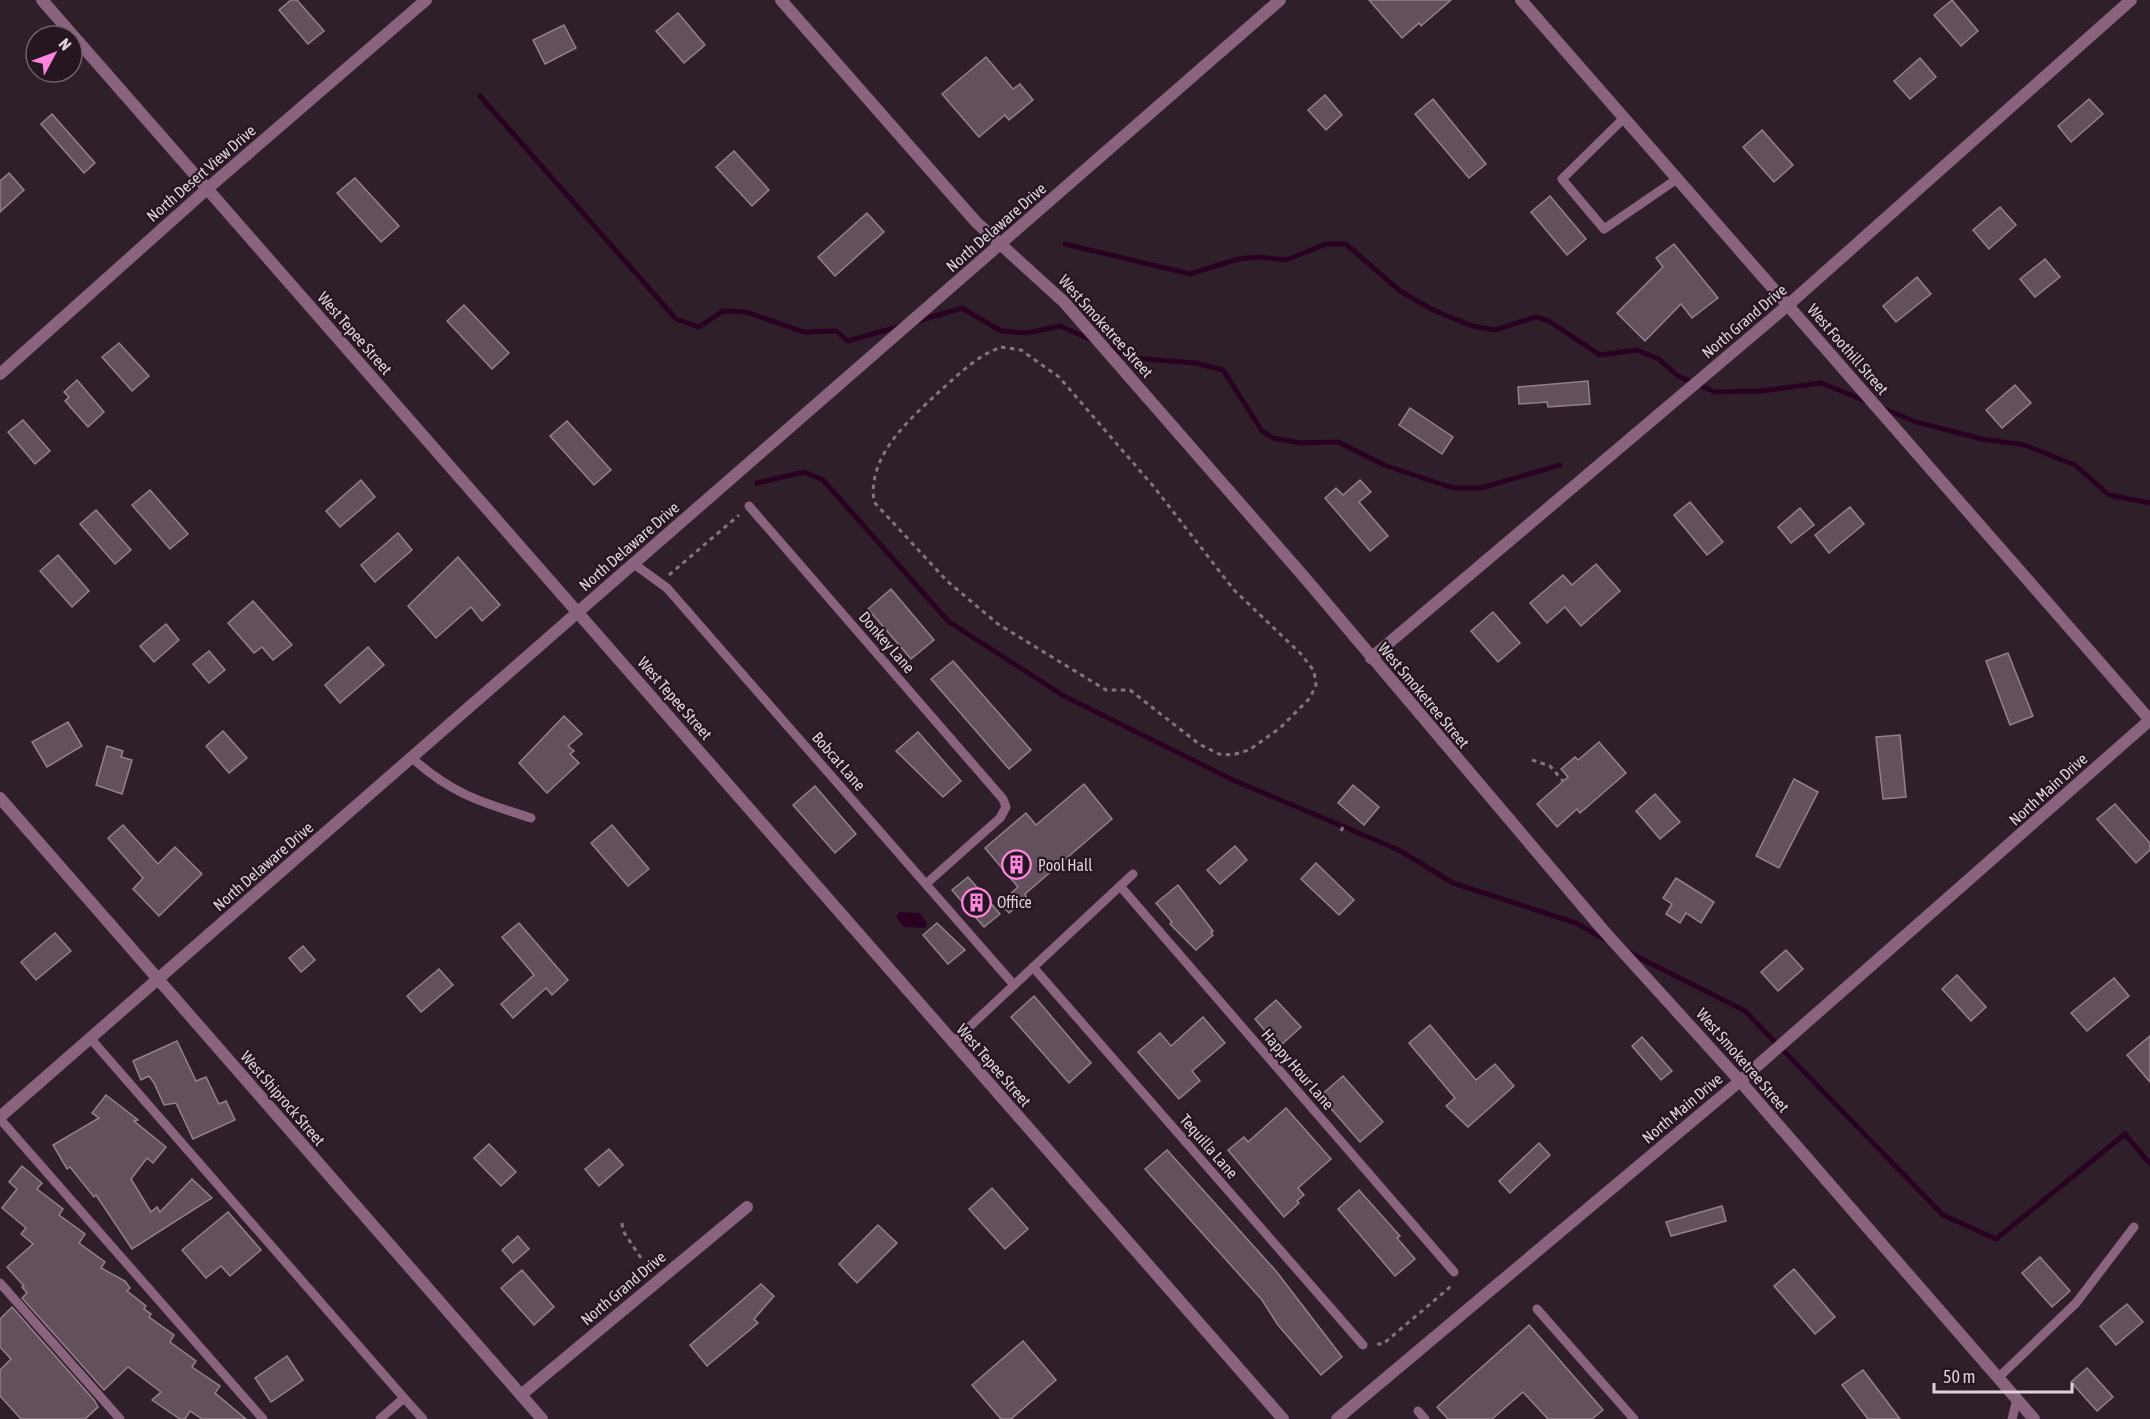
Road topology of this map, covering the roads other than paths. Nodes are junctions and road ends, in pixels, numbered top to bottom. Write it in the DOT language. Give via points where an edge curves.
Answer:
graph roads {
  1 [pos="42,0"];
  2 [pos="426,0"];
  3 [pos="781,0"];
  4 [pos="1280,0"];
  5 [pos="1521,0"];
  6 [pos="2131,0"];
  7 [pos="1624,118"];
  8 [pos="1677,179"];
  9 [pos="207,189"];
  10 [pos="1002,244"];
  11 [pos="1787,306"];
  12 [pos="0,374"];
  13 [pos="749,506"];
  14 [pos="634,564"];
  15 [pos="578,612"];
  16 [pos="1371,658"];
  17 [pos="2150,720"];
  18 [pos="412,758"];
  19 [pos="0,798"];
  20 [pos="531,818"];
  21 [pos="1133,874"];
  22 [pos="927,883"];
  23 [pos="1120,886"];
  24 [pos="1033,967"];
  25 [pos="158,980"];
  26 [pos="1014,985"];
  27 [pos="90,1038"];
  28 [pos="952,1043"];
  29 [pos="1740,1081"];
  30 [pos="0,1118"];
  31 [pos="747,1207"];
  32 [pos="2134,1227"];
  33 [pos="1454,1272"];
  34 [pos="0,1283"];
  35 [pos="1537,1308"];
  36 [pos="1363,1345"];
  37 [pos="1998,1378"];
  38 [pos="521,1395"];
  39 [pos="404,1398"];
  40 [pos="2017,1399"];
  41 [pos="1418,1411"];
  42 [pos="120,1419"];
  43 [pos="263,1419"];
  44 [pos="380,1419"];
  45 [pos="423,1419"];
  46 [pos="543,1419"];
  47 [pos="1283,1419"];
  48 [pos="1337,1419"];
  49 [pos="1425,1419"];
  50 [pos="1634,1419"];
  51 [pos="2012,1419"];
  52 [pos="2034,1419"];
  1 -- 9 [label="street, West Tepee Street"];
  2 -- 9 [label="street, North Desert View Drive"];
  3 -- 10 [label="street, West Smoketree Street" via="976,222"];
  4 -- 10 [label="street, North Delaware Drive"];
  5 -- 7 [label="street, West Foothill Street"];
  6 -- 11 [label="street, North Grand Drive"];
  7 -- 8 [label="street, West Foothill Street"];
  7 -- 8 [label="lane" via="1562,179 1604,229"];
  8 -- 11 [label="street, West Foothill Street"];
  9 -- 12 [label="street, North Desert View Drive"];
  9 -- 15 [label="street, West Tepee Street"];
  10 -- 14 [label="street, North Delaware Drive"];
  10 -- 16 [label="street, West Smoketree Street" via="1064,302"];
  11 -- 16 [label="street, North Grand Drive"];
  11 -- 17 [label="street, West Foothill Street"];
  13 -- 22 [label="lane, Donkey Lane" via="1003,799 1005,807 1000,818"];
  14 -- 15 [label="street, North Delaware Drive"];
  14 -- 22 [label="lane, Bobcat Lane" via="661,582"];
  15 -- 18 [label="street, North Delaware Drive"];
  15 -- 28 [label="street, West Tepee Street"];
  16 -- 29 [label="street, West Smoketree Street" via="1603,930"];
  17 -- 29 [label="street, North Main Drive"];
  18 -- 20 [label="lane" via="436,779 474,800"];
  18 -- 25 [label="street, North Delaware Drive"];
  19 -- 25 [label="street, West Shiprock Street"];
  21 -- 23 [label="lane"];
  22 -- 26 [label="lane, Bobcat Lane"];
  23 -- 24 [label="lane"];
  23 -- 33 [label="lane, Happy Hour Lane"];
  24 -- 26 [label="lane"];
  24 -- 36 [label="lane, Tequilla Lane"];
  25 -- 27 [label="street, North Delaware Drive"];
  25 -- 38 [label="street, West Shiprock Street"];
  26 -- 28 [label="lane"];
  27 -- 30 [label="street, North Delaware Drive"];
  27 -- 39 [label="lane"];
  28 -- 47 [label="street, West Tepee Street"];
  29 -- 37 [label="street, West Smoketree Street"];
  29 -- 48 [label="street, North Main Drive"];
  30 -- 43 [label="lane"];
  31 -- 38 [label="street, North Grand Drive"];
  32 -- 37 [label="lane" via="2076,1304"];
  34 -- 42 [label="lane"];
  35 -- 50 [label="lane"];
  37 -- 40 [label="street, West Smoketree Street"];
  38 -- 46 [label="street, West Shiprock Street"];
  39 -- 44 [label="lane"];
  39 -- 45 [label="lane"];
  40 -- 51 [label="lane"];
  40 -- 52 [label="street, West Smoketree Street"];
  41 -- 49 [label="lane"];
}
